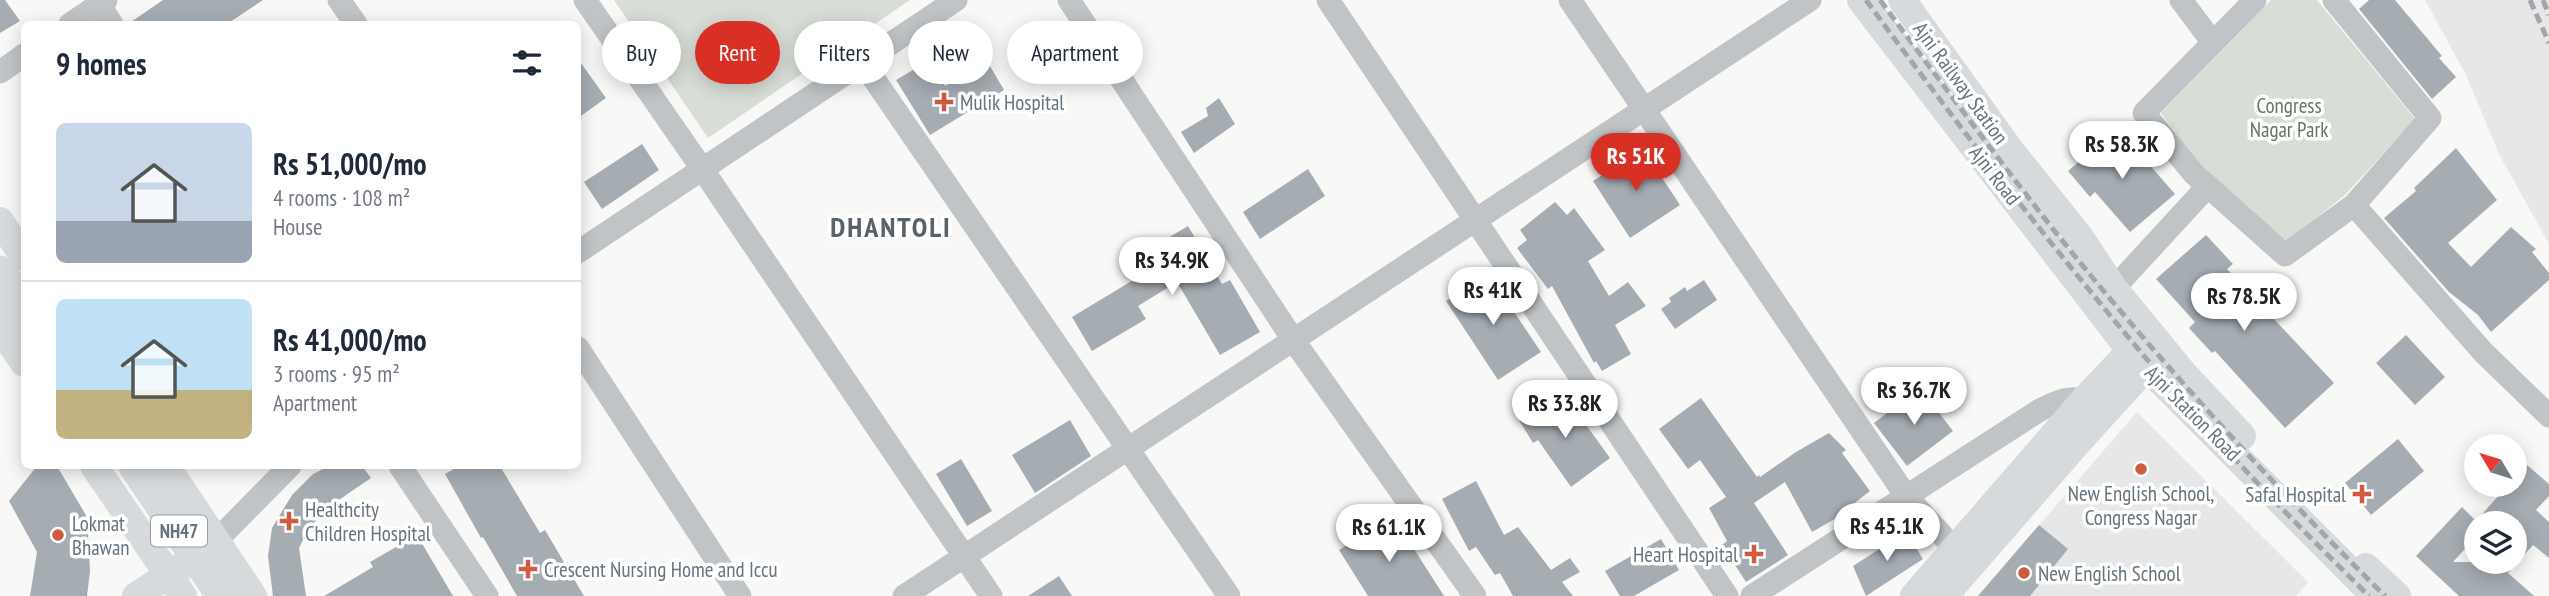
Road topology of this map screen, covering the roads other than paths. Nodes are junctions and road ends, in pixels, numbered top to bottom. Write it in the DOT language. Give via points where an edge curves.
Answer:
graph roads {
  1 [pos="339,0"];
  2 [pos="585,0"];
  3 [pos="956,0"];
  4 [pos="1069,0"];
  5 [pos="1328,0"];
  6 [pos="1570,0"];
  7 [pos="1810,0"];
  8 [pos="1861,0"];
  9 [pos="1902,0"];
  10 [pos="2181,0"];
  11 [pos="2255,0"];
  12 [pos="2334,0"];
  13 [pos="100,2"];
  14 [pos="74,21"];
  15 [pos="110,21"];
  16 [pos="354,21"];
  17 [pos="894,41"];
  18 [pos="2213,43"];
  19 [pos="21,57"];
  20 [pos="0,72"];
  21 [pos="830,84"];
  22 [pos="878,84"];
  23 [pos="1644,110"];
  24 [pos="703,170"];
  25 [pos="2208,187"];
  26 [pos="2354,205"];
  27 [pos="1475,220"];
  28 [pos="0,221"];
  29 [pos="581,250"];
  30 [pos="21,252"];
  31 [pos="0,272"];
  32 [pos="0,302"];
  33 [pos="21,303"];
  34 [pos="2106,306"];
  35 [pos="0,328"];
  36 [pos="21,332"];
  37 [pos="1294,341"];
  38 [pos="581,353"];
  39 [pos="2151,356"];
  40 [pos="21,359"];
  41 [pos="2111,388"];
  42 [pos="2084,400"];
  43 [pos="2549,416"];
  44 [pos="1129,448"];
  45 [pos="96,469"];
  46 [pos="117,469"];
  47 [pos="137,469"];
  48 [pos="168,469"];
  49 [pos="287,469"];
  50 [pos="402,469"];
  51 [pos="1906,496"];
  52 [pos="217,540"];
  53 [pos="964,557"];
  54 [pos="1962,557"];
  55 [pos="174,589"];
  56 [pos="136,596"];
  57 [pos="203,596"];
  58 [pos="223,596"];
  59 [pos="253,596"];
  60 [pos="486,596"];
  61 [pos="740,596"];
  62 [pos="904,596"];
  63 [pos="990,596"];
  64 [pos="1229,596"];
  65 [pos="1475,596"];
  66 [pos="1727,596"];
  67 [pos="1752,596"];
  68 [pos="1914,596"];
  69 [pos="1944,596"];
  70 [pos="2375,596"];
  71 [pos="2398,596"];
  1 -- 16 [label="street"];
  2 -- 24 [label="street"];
  3 -- 17 [label="street"];
  4 -- 37 [label="street"];
  5 -- 27 [label="street"];
  6 -- 23 [label="street"];
  7 -- 23 [label="street"];
  8 -- 34 [label="main road, Ajni Road"];
  9 -- 34 [label="main road, Ajni Railway Station" via="2078,236"];
  10 -- 18 [label="street"];
  11 -- 18 [label="street"];
  12 -- 26 [label="street" via="2430,118"];
  13 -- 14 [label="street"];
  13 -- 15 [label="street"];
  18 -- 25 [label="street" via="2144,113"];
  19 -- 20 [label="street"];
  21 -- 24 [label="street"];
  22 -- 44 [label="street"];
  23 -- 27 [label="street"];
  23 -- 51 [label="street"];
  24 -- 29 [label="street"];
  24 -- 53 [label="street"];
  25 -- 26 [label="street" via="2285,255"];
  25 -- 34 [label="street"];
  26 -- 43 [label="street" via="2483,352"];
  27 -- 37 [label="street"];
  27 -- 66 [label="street"];
  28 -- 30 [label="main road"];
  31 -- 33 [label="highway"];
  32 -- 36 [label="highway"];
  34 -- 39 [label="main road, Ajni Road"];
  34 -- 41 [label="main road"];
  35 -- 40 [label="main road"];
  37 -- 44 [label="street"];
  37 -- 65 [label="street"];
  38 -- 61 [label="street"];
  39 -- 41 [label="main road"];
  39 -- 41 [label="main road"];
  39 -- 70 [label="main road, Ajni Station Road"];
  39 -- 71 [label="main road"];
  41 -- 42 [label="main road"];
  41 -- 54 [label="main road"];
  42 -- 51 [label="street" via="2063,399 2040,410"];
  42 -- 54 [label="main road"];
  44 -- 53 [label="street"];
  44 -- 64 [label="street"];
  45 -- 55 [label="main road"];
  46 -- 57 [label="highway, NH47"];
  47 -- 58 [label="highway, NH47"];
  48 -- 52 [label="main road"];
  49 -- 52 [label="street"];
  50 -- 60 [label="street"];
  51 -- 54 [label="street"];
  51 -- 67 [label="street"];
  52 -- 55 [label="main road"];
  52 -- 59 [label="main road"];
  53 -- 62 [label="street"];
  53 -- 63 [label="street"];
  54 -- 68 [label="main road"];
  54 -- 69 [label="main road"];
  55 -- 56 [label="main road"];
}
